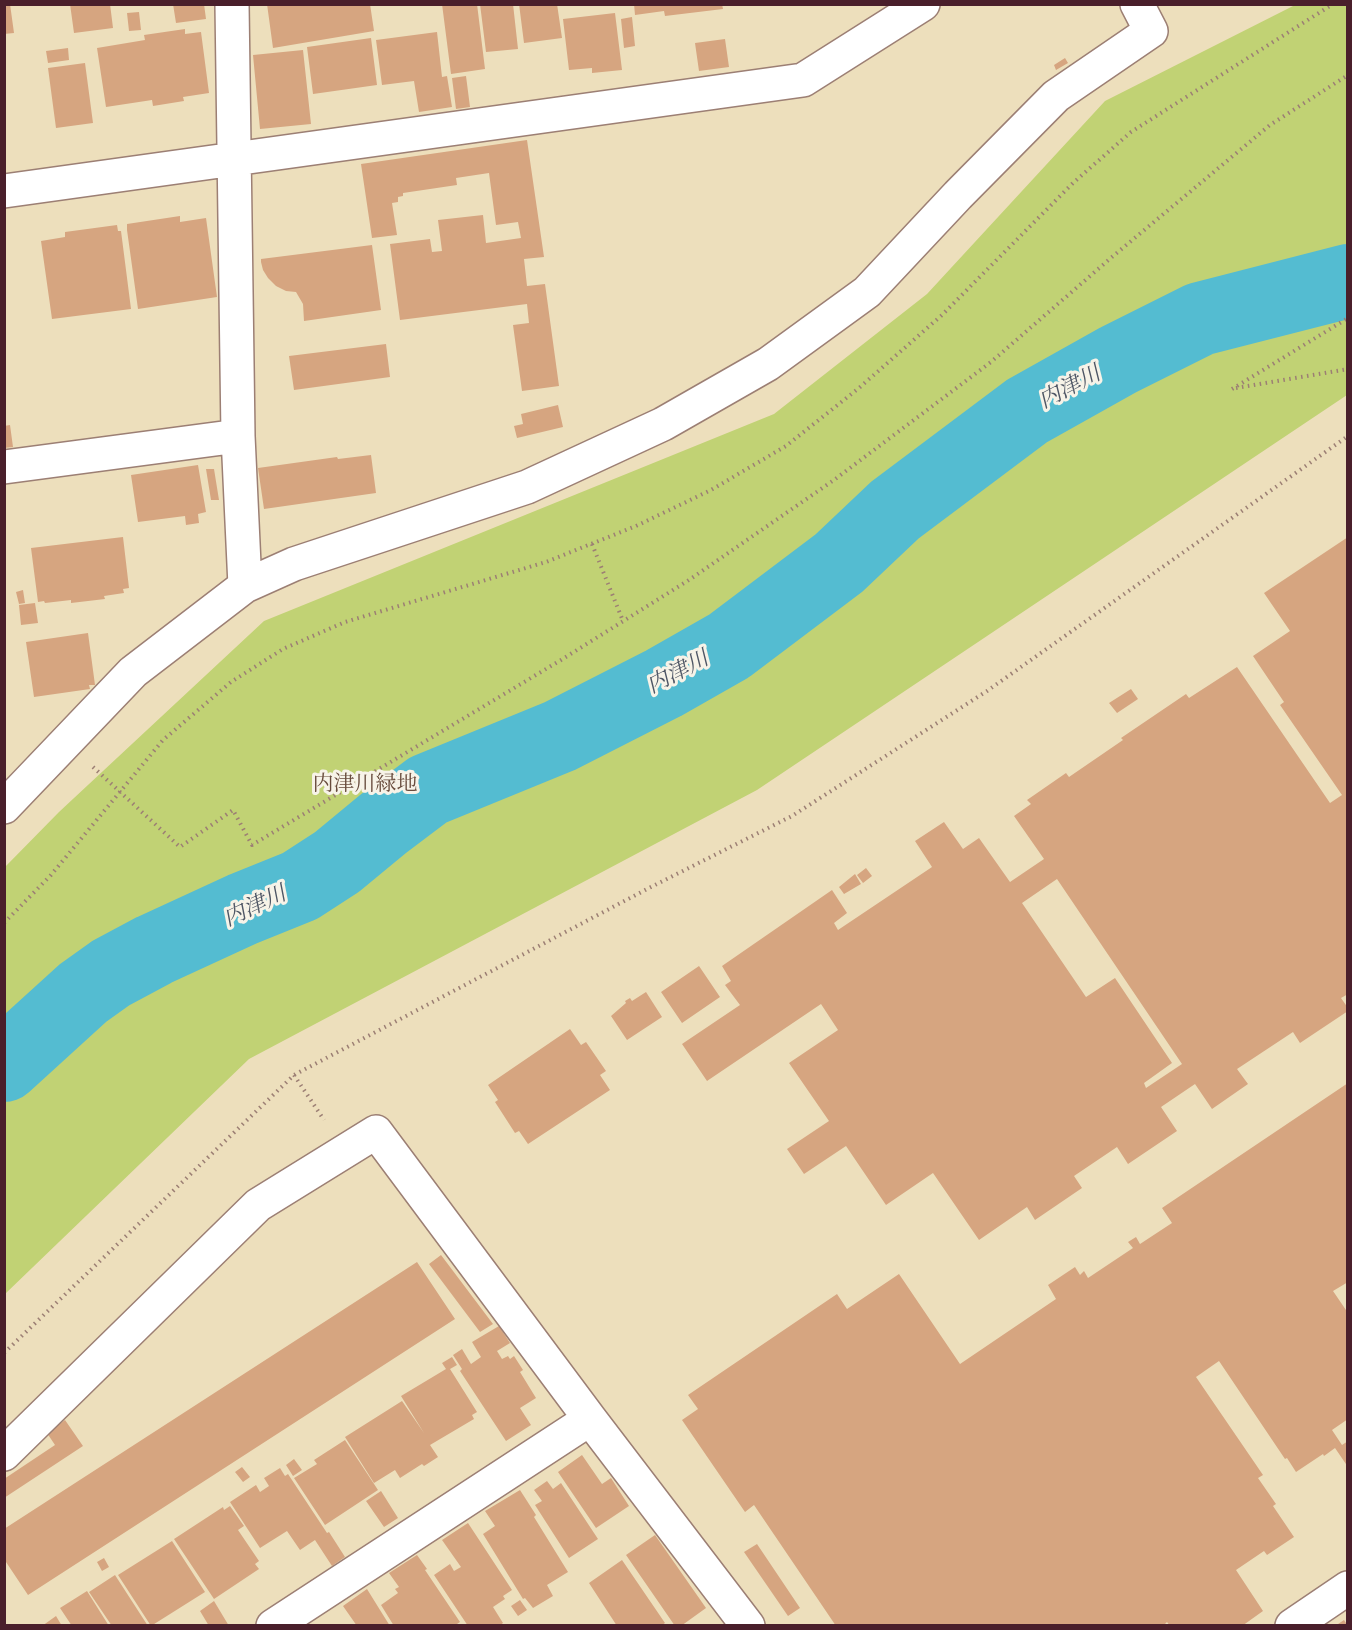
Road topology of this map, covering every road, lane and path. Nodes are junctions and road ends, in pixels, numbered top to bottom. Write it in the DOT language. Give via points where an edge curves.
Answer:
graph roads {
  1 [pos="232,4"];
  2 [pos="923,4"];
  3 [pos="1137,4"];
  4 [pos="1347,75"];
  5 [pos="235,160"];
  6 [pos="4,190"];
  7 [pos="1347,318"];
  8 [pos="1347,369"];
  9 [pos="238,436"];
  10 [pos="1347,436"];
  11 [pos="4,467"];
  12 [pos="592,544"];
  13 [pos="245,586"];
  14 [pos="623,621"];
  15 [pos="120,791"];
  16 [pos="10,794"];
  17 [pos="294,1075"];
  18 [pos="345,1151"];
  19 [pos="4,1353"];
  20 [pos="590,1419"];
  21 [pos="4,1454"];
  22 [pos="1347,1588"];
  23 [pos="745,1624"];
  24 [pos="273,1626"];
  25 [pos="1292,1626"];
  1 -- 5 [label="street"];
  2 -- 5 [label="street" via="803,81"];
  3 -- 13 [label="street" via="1151,31 1056,96 867,292 768,364 663,424 527,487 294,564"];
  4 -- 14 [label="path" via="1270,125 991,362 834,480"];
  5 -- 6 [label="street"];
  5 -- 9 [label="street"];
  7 -- 8 [label="path" via="1233,389"];
  9 -- 11 [label="street"];
  9 -- 13 [label="street"];
  10 -- 17 [label="path" via="987,691 792,816"];
  12 -- 14 [label="path"];
  13 -- 16 [label="street" via="133,672"];
  14 -- 15 [label="path" via="252,845 233,810 180,847"];
  17 -- 18 [label="path"];
  17 -- 19 [label="path"];
  18 -- 20 [label="street" via="376,1132"];
  18 -- 21 [label="street" via="258,1205"];
  20 -- 23 [label="street"];
  20 -- 24 [label="street"];
  22 -- 25 [label="street"];
}
